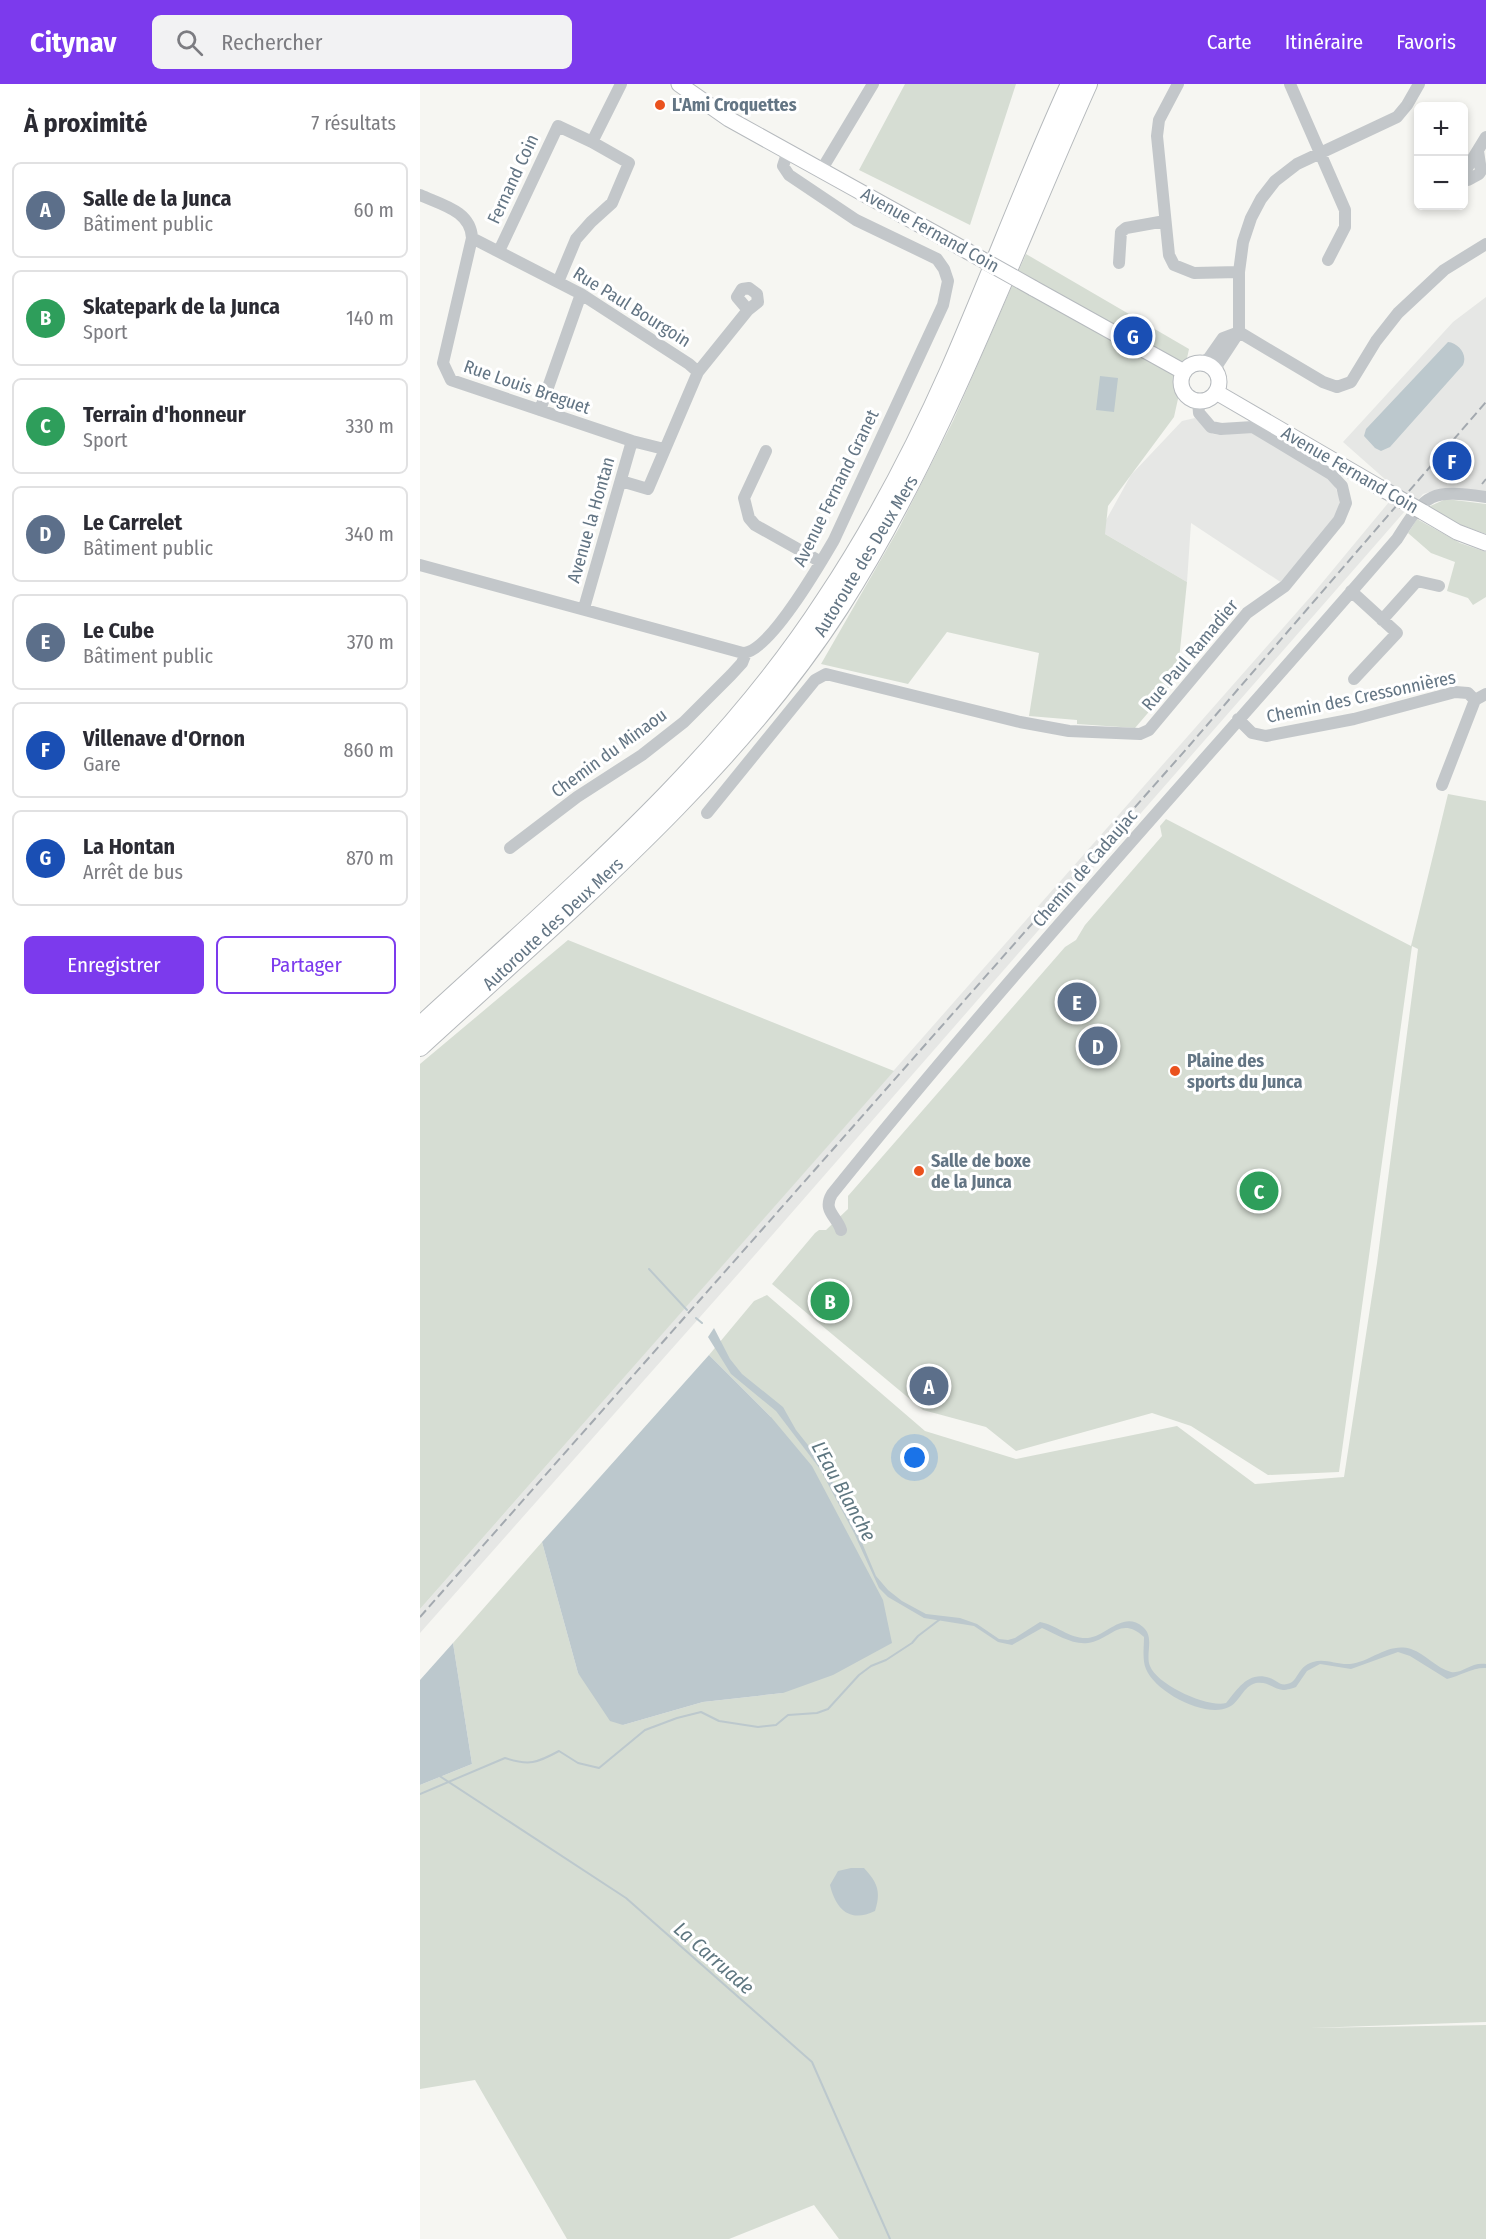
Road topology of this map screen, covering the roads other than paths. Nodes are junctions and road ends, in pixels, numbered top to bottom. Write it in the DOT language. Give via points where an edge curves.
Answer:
graph roads {
  1 [pos="621,84"];
  2 [pos="679,84"];
  3 [pos="873,84"];
  4 [pos="1070,84"];
  5 [pos="1088,84"];
  6 [pos="1178,84"];
  7 [pos="1290,84"];
  8 [pos="1419,84"];
  9 [pos="1486,137"];
  10 [pos="592,142"];
  11 [pos="1478,151"];
  12 [pos="788,152"];
  13 [pos="1319,153"];
  14 [pos="822,169"];
  15 [pos="420,195"];
  16 [pos="1166,221"];
  17 [pos="472,238"];
  18 [pos="1486,244"];
  19 [pos="499,251"];
  20 [pos="1328,260"];
  21 [pos="1119,263"];
  22 [pos="1239,272"];
  23 [pos="558,282"];
  24 [pos="580,294"];
  25 [pos="748,310"];
  26 [pos="1239,332"];
  27 [pos="1202,363"];
  28 [pos="698,372"];
  29 [pos="1184,372"];
  30 [pos="1216,372"];
  31 [pos="1216,392"];
  32 [pos="1198,401"];
  33 [pos="540,410"];
  34 [pos="632,441"];
  35 [pos="664,448"];
  36 [pos="766,451"];
  37 [pos="621,481"];
  38 [pos="1486,497"];
  39 [pos="1486,543"];
  40 [pos="821,562"];
  41 [pos="420,565"];
  42 [pos="1439,586"];
  43 [pos="1352,591"];
  44 [pos="584,608"];
  45 [pos="1382,620"];
  46 [pos="746,653"];
  47 [pos="1354,679"];
  48 [pos="1481,697"];
  49 [pos="1238,719"];
  50 [pos="1442,786"];
  51 [pos="707,813"];
  52 [pos="510,848"];
  53 [pos="420,1026"];
  54 [pos="420,1047"];
  55 [pos="841,1230"];
  1 -- 10 [label="street"];
  2 -- 12 [label="main road, Avenue Fernand Coin" via="729,119"];
  3 -- 14 [label="street"];
  4 -- 53 [label="highway, Autoroute des Deux Mers" via="948,372 868,529 825,601 766,682 697,761 585,874"];
  5 -- 54 [label="highway, Autoroute des Deux Mers" via="929,448 885,532 838,609 781,689 712,769 597,884"];
  6 -- 16 [label="street" via="1159,120 1157,136"];
  7 -- 13 [label="street"];
  8 -- 13 [label="street" via="1397,117"];
  9 -- 11 [label="street"];
  10 -- 19 [label="street, Fernand Coin" via="558,126"];
  10 -- 23 [label="street, Fernand Coin" via="629,163 612,203 576,239"];
  12 -- 14 [label="main road, Avenue Fernand Coin"];
  12 -- 40 [label="street, Avenue Fernand Granet" via="783,166 789,176 856,220 933,256 948,281 943,305"];
  13 -- 20 [label="street" via="1345,210 1346,227"];
  13 -- 22 [label="street" via="1275,181 1261,199 1243,242"];
  14 -- 29 [label="main road, Avenue Fernand Coin, bridge"];
  15 -- 17 [label="street" via="463,214 471,226"];
  16 -- 21 [label="street" via="1121,232"];
  16 -- 22 [label="street" via="1169,255 1174,265 1194,273"];
  17 -- 19 [label="street, Rue Paul Bourgoin"];
  17 -- 33 [label="street, Rue Louis Breguet" via="443,363 451,380"];
  18 -- 26 [label="street" via="1444,270 1398,313 1351,382 1337,387"];
  19 -- 23 [label="street, Rue Paul Bourgoin"];
  22 -- 26 [label="street"];
  23 -- 24 [label="street, Rue Paul Bourgoin"];
  24 -- 28 [label="street, Rue Paul Bourgoin"];
  24 -- 33 [label="street"];
  25 -- 28 [label="street"];
  26 -- 27 [label="street" via="1223,338"];
  26 -- 30 [label="street"];
  27 -- 29 [label="main road" via="1191,365"];
  27 -- 30 [label="main road"];
  28 -- 35 [label="street, Rue Paul Bourgoin"];
  29 -- 32 [label="main road" via="1184,392"];
  30 -- 31 [label="main road"];
  31 -- 32 [label="main road"];
  31 -- 39 [label="main road, Avenue Fernand Coin, bridge" via="1457,532"];
  32 -- 51 [label="street, Rue Paul Ramadier" via="1199,413 1211,427 1253,427 1331,474 1342,486 1346,503 1339,520 1285,586 1242,618 1149,730 1140,734 1059,729 826,674 815,680"];
  33 -- 34 [label="street, Rue Louis Breguet"];
  34 -- 35 [label="street, Rue Louis Breguet"];
  34 -- 37 [label="street, Avenue la Hontan"];
  35 -- 37 [label="street, Rue Paul Bourgoin" via="648,489"];
  36 -- 40 [label="street" via="744,498 749,518"];
  37 -- 44 [label="street, Avenue la Hontan"];
  38 -- 43 [label="street, Chemin de Cadaujac" via="1430,497 1417,507 1397,538"];
  40 -- 46 [label="street, Avenue Fernand Granet" via="775,629 760,646"];
  41 -- 44 [label="street"];
  42 -- 45 [label="street" via="1417,581"];
  43 -- 45 [label="street"];
  43 -- 49 [label="street, Chemin de Cadaujac"];
  44 -- 46 [label="street"];
  45 -- 47 [label="street" via="1397,633"];
  46 -- 52 [label="street, Chemin du Minaou" via="742,663 684,722"];
  48 -- 49 [label="street, Chemin des Cressonnières" via="1455,692 1354,719 1266,736 1252,733"];
  48 -- 50 [label="street, Chemin des Cressonnières"];
  49 -- 55 [label="street, Chemin de Cadaujac" via="832,1194 829,1210"];
}
